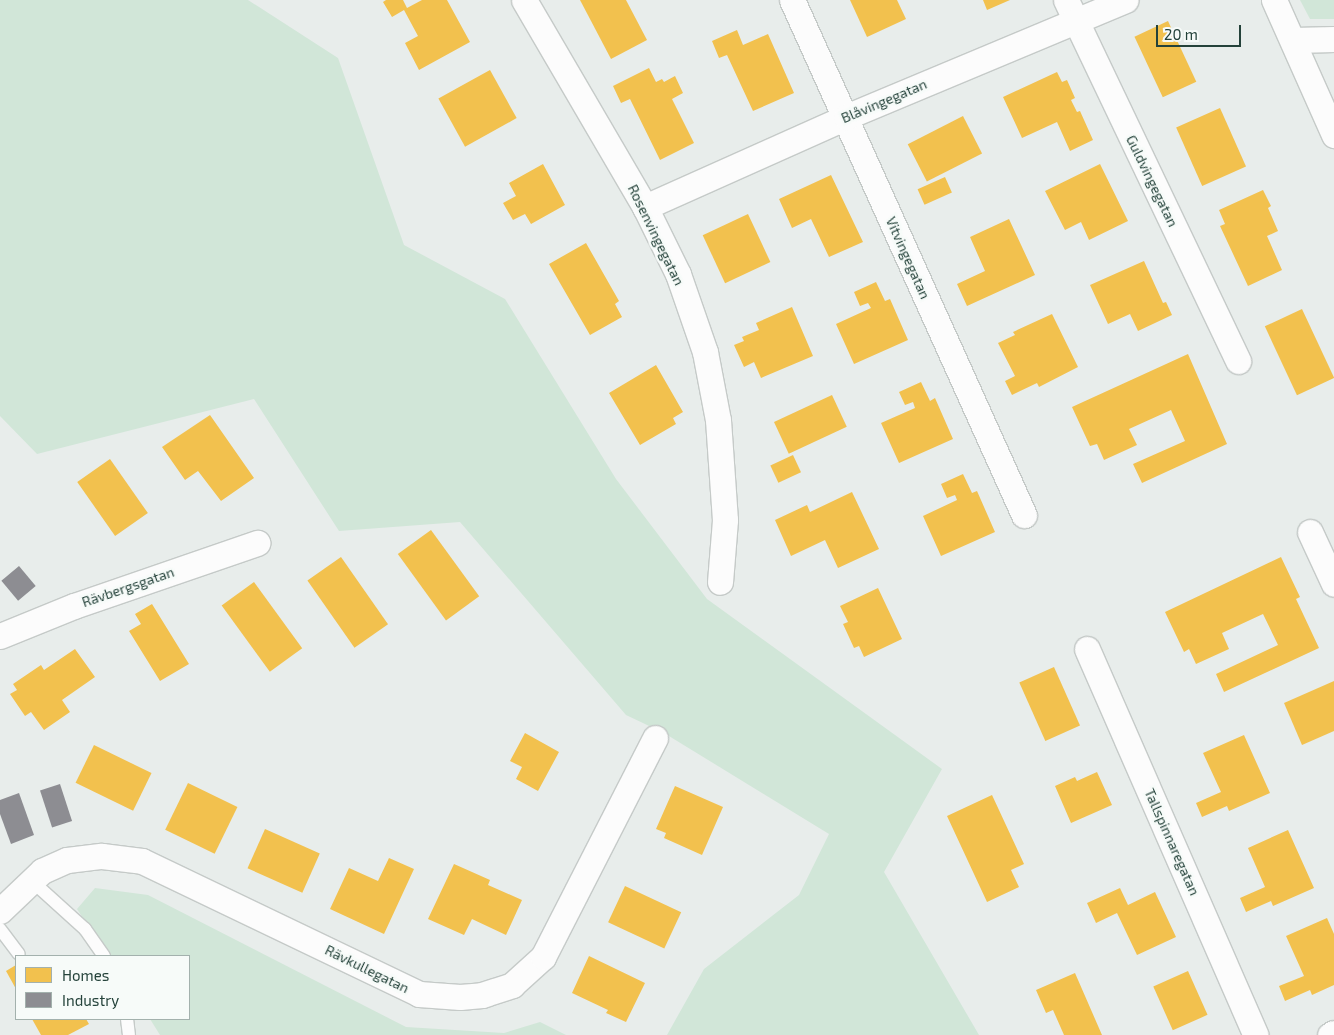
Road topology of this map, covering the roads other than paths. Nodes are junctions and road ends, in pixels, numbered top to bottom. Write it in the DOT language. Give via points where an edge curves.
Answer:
graph roads {
  1 [pos="524,0"];
  2 [pos="792,0"];
  3 [pos="1126,0"];
  4 [pos="1274,0"];
  5 [pos="1070,10"];
  6 [pos="1334,39"];
  7 [pos="1294,40"];
  8 [pos="846,117"];
  9 [pos="1334,135"];
  10 [pos="645,207"];
  11 [pos="1238,361"];
  12 [pos="1024,515"];
  13 [pos="1310,532"];
  14 [pos="257,543"];
  15 [pos="720,582"];
  16 [pos="1334,584"];
  17 [pos="0,636"];
  18 [pos="1087,649"];
  19 [pos="655,738"];
  20 [pos="33,882"];
  21 [pos="0,911"];
  22 [pos="0,930"];
  23 [pos="19,954"];
  24 [pos="103,955"];
  25 [pos="127,1020"];
  26 [pos="1334,1033"];
  27 [pos="129,1035"];
  28 [pos="1256,1035"];
  29 [pos="1330,1035"];
  1 -- 10 [label="street, Rosenvingegatan"];
  2 -- 8 [label="street, Vitvingegatan"];
  3 -- 5 [label="street, Blåvingegatan"];
  4 -- 7 [label="street"];
  5 -- 8 [label="street, Blåvingegatan"];
  5 -- 11 [label="street, Guldvingegatan"];
  6 -- 7 [label="street"];
  7 -- 9 [label="street"];
  8 -- 10 [label="street, Blåvingegatan"];
  8 -- 12 [label="street, Vitvingegatan"];
  10 -- 15 [label="street, Rosenvingegatan" via="678,274 707,362 718,420 725,520"];
  13 -- 16 [label="street"];
  14 -- 17 [label="street, Rävbergsgatan" via="74,606"];
  18 -- 28 [label="street, Tallspinnaregatan"];
  19 -- 20 [label="street, Rävkullegatan" via="543,957 512,985 482,995 419,994 142,861 102,856 67,860 42,871"];
  20 -- 21 [label="street, Rävkullegatan"];
  20 -- 24 [label="lane" via="85,929"];
  22 -- 23 [label="lane"];
  25 -- 27 [label="lane"];
  26 -- 29 [label="street"];
}
